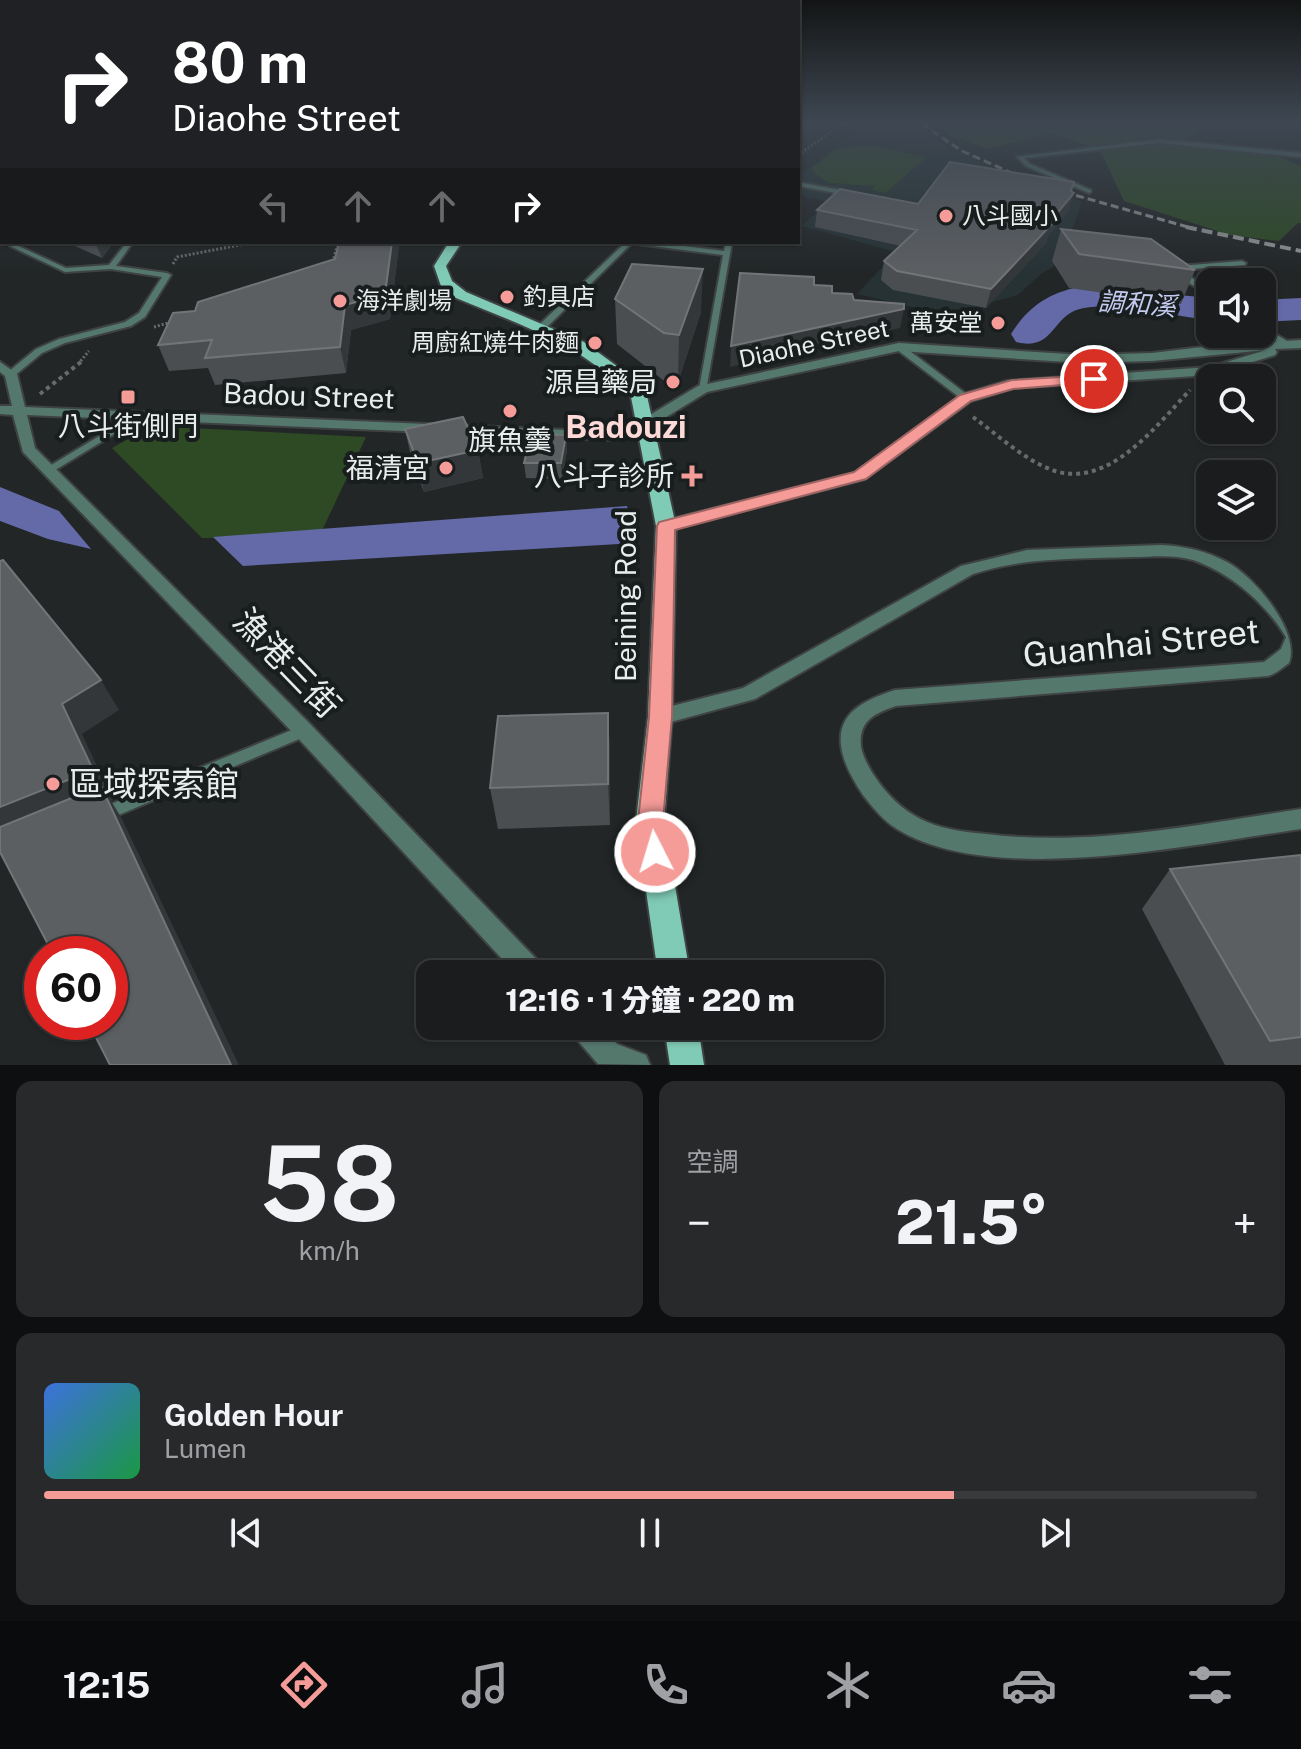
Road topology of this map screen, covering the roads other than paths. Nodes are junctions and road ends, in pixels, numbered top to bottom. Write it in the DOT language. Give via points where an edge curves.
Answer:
graph roads {
  1 [pos="1048,174"];
  2 [pos="800,184"];
  3 [pos="1089,191"];
  4 [pos="858,196"];
  5 [pos="128,244"];
  6 [pos="454,244"];
  7 [pos="628,244"];
  8 [pos="652,244"];
  9 [pos="729,244"];
  10 [pos="12,245"];
  11 [pos="728,254"];
  12 [pos="1242,263"];
  13 [pos="111,267"];
  14 [pos="1196,284"];
  15 [pos="542,327"];
  16 [pos="1276,335"];
  17 [pos="1295,345"];
  18 [pos="899,347"];
  19 [pos="6,370"];
  20 [pos="703,389"];
  21 [pos="961,401"];
  22 [pos="10,410"];
  23 [pos="139,415"];
  24 [pos="645,424"];
  25 [pos="48,470"];
  26 [pos="666,526"];
  27 [pos="660,717"];
  28 [pos="304,731"];
  29 [pos="1301,819"];
  30 [pos="84,822"];
  31 [pos="520,960"];
  32 [pos="672,960"];
  33 [pos="595,1040"];
  34 [pos="683,1040"];
  35 [pos="636,1065"];
  36 [pos="687,1065"];
  1 -- 3 [label="lane"];
  2 -- 4 [label="lane"];
  5 -- 13 [label="lane"];
  6 -- 15 [label="main road, Beining Road" via="440,266 450,288"];
  7 -- 15 [label="lane"];
  8 -- 11 [label="lane"];
  9 -- 11 [label="lane"];
  10 -- 13 [label="lane" via="65,270"];
  11 -- 20 [label="lane"];
  12 -- 14 [label="lane" via="1172,268"];
  13 -- 19 [label="lane" via="167,275 142,315 128,324 62,341"];
  15 -- 24 [label="main road, Beining Road" via="579,345 623,378 639,396"];
  16 -- 17 [label="lane"];
  17 -- 18 [label="street, Diaohe Street" via="1083,359"];
  17 -- 21 [label="street" via="1211,371 1012,384"];
  18 -- 20 [label="street, Diaohe Street"];
  18 -- 21 [label="lane"];
  19 -- 22 [label="street"];
  20 -- 24 [label="street, Diaohe Street"];
  21 -- 26 [label="street" via="860,476"];
  22 -- 23 [label="street, Badou Street"];
  22 -- 25 [label="street, 漁港三街" via="28,449"];
  23 -- 24 [label="street, Badou Street" via="616,436"];
  23 -- 25 [label="lane"];
  24 -- 26 [label="main road, Beining Road"];
  25 -- 28 [label="street, 漁港三街"];
  26 -- 27 [label="main road, Beining Road"];
  27 -- 29 [label="street, Guanhai Street" via="748,694 991,561 1049,552 1191,554 1237,578 1282,615 1295,637 1289,653 1268,669 895,698 863,711 852,725 850,743 857,765 897,817 956,841 1072,850"];
  27 -- 32 [label="main road, Beining Road" via="650,821"];
  28 -- 30 [label="lane"];
  28 -- 31 [label="street, 漁港三街"];
  33 -- 35 [label="street" via="608,1054"];
  34 -- 36 [label="main road"];
}
